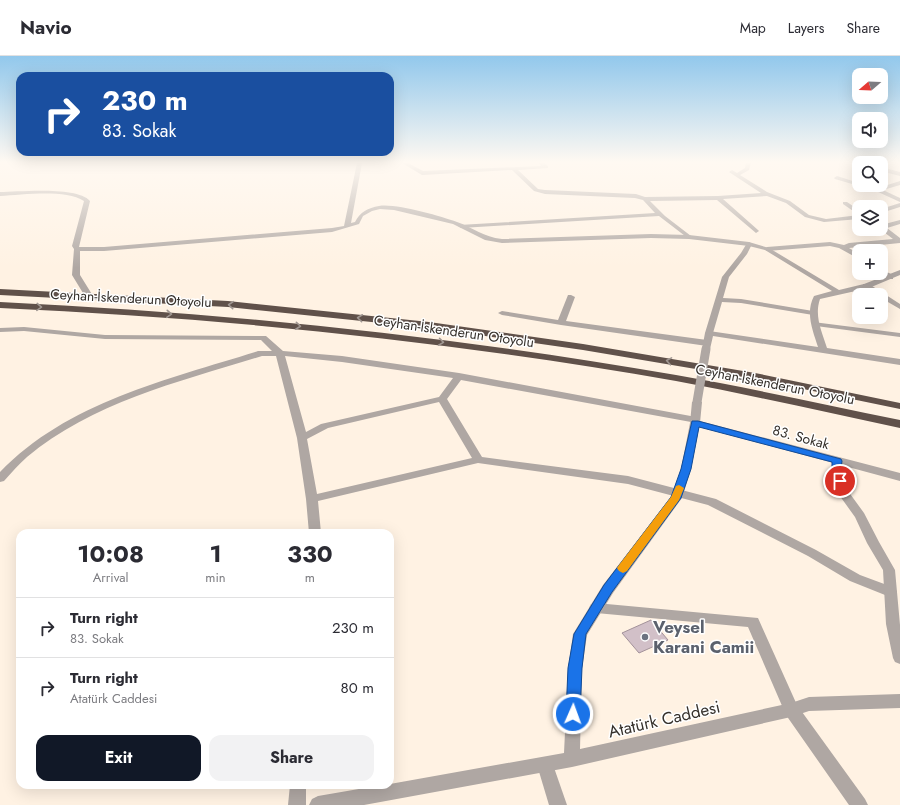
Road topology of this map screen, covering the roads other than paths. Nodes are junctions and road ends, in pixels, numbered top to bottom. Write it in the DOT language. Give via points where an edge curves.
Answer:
graph roads {
  1 [pos="82,198"];
  2 [pos="353,198"];
  3 [pos="642,198"];
  4 [pos="718,198"];
  5 [pos="778,198"];
  6 [pos="645,199"];
  7 [pos="845,203"];
  8 [pos="900,205"];
  9 [pos="852,208"];
  10 [pos="888,209"];
  11 [pos="660,214"];
  12 [pos="852,217"];
  13 [pos="900,222"];
  14 [pos="461,226"];
  15 [pos="888,226"];
  16 [pos="347,227"];
  17 [pos="756,231"];
  18 [pos="888,232"];
  19 [pos="688,236"];
  20 [pos="900,240"];
  21 [pos="749,244"];
  22 [pos="845,247"];
  23 [pos="77,249"];
  24 [pos="767,250"];
  25 [pos="852,252"];
  26 [pos="900,272"];
  27 [pos="890,277"];
  28 [pos="866,286"];
  29 [pos="0,292"];
  30 [pos="838,292"];
  31 [pos="89,296"];
  32 [pos="571,298"];
  33 [pos="718,300"];
  34 [pos="0,305"];
  35 [pos="900,307"];
  36 [pos="502,313"];
  37 [pos="813,313"];
  38 [pos="561,323"];
  39 [pos="816,324"];
  40 [pos="0,330"];
  41 [pos="709,333"];
  42 [pos="900,335"];
  43 [pos="707,346"];
  44 [pos="823,350"];
  45 [pos="280,353"];
  46 [pos="900,362"];
  47 [pos="459,376"];
  48 [pos="442,399"];
  49 [pos="900,406"];
  50 [pos="696,422"];
  51 [pos="900,424"];
  52 [pos="302,438"];
  53 [pos="478,460"];
  54 [pos="838,461"];
  55 [pos="900,477"];
  56 [pos="0,478"];
  57 [pos="678,492"];
  58 [pos="312,499"];
  59 [pos="315,529"];
  60 [pos="890,592"];
  61 [pos="596,608"];
  62 [pos="897,625"];
  63 [pos="900,658"];
  64 [pos="900,701"];
  65 [pos="791,710"];
  66 [pos="572,760"];
  67 [pos="545,764"];
  68 [pos="298,789"];
  69 [pos="297,805"];
  70 [pos="318,805"];
  71 [pos="558,805"];
  72 [pos="859,805"];
  1 -- 23 [label="street" via="87,202 75,246"];
  2 -- 16 [label="street"];
  3 -- 6 [label="street"];
  4 -- 6 [label="street"];
  4 -- 17 [label="street"];
  5 -- 12 [label="street" via="817,220"];
  6 -- 11 [label="street"];
  7 -- 9 [label="street"];
  8 -- 10 [label="street"];
  11 -- 14 [label="street"];
  11 -- 19 [label="street"];
  13 -- 15 [label="street"];
  14 -- 16 [label="street" via="426,215 380,207 361,215 357,223"];
  14 -- 19 [label="street" via="487,239 502,241"];
  16 -- 23 [label="street"];
  18 -- 20 [label="street"];
  19 -- 21 [label="street"];
  20 -- 22 [label="street"];
  21 -- 24 [label="street"];
  21 -- 33 [label="street" via="726,277"];
  22 -- 24 [label="street" via="830,244"];
  22 -- 25 [label="street"];
  23 -- 31 [label="street" via="76,275"];
  24 -- 30 [label="street"];
  26 -- 27 [label="street"];
  27 -- 28 [label="street"];
  28 -- 30 [label="street"];
  28 -- 35 [label="street"];
  29 -- 31 [label="highway, Ceyhan-İskenderun Otoyolu"];
  30 -- 37 [label="street" via="817,298"];
  49 -- 31 [label="highway, Ceyhan-İskenderun Otoyolu, one-way" via="755,376 583,347 429,325 228,304"];
  32 -- 38 [label="street"];
  33 -- 37 [label="street" via="741,301"];
  33 -- 41 [label="street"];
  34 -- 51 [label="highway, Ceyhan-İskenderun Otoyolu, one-way" via="217,317 422,340 741,390"];
  36 -- 38 [label="street"];
  37 -- 39 [label="street"];
  38 -- 43 [label="street"];
  39 -- 42 [label="street"];
  39 -- 44 [label="street"];
  40 -- 45 [label="street" via="24,329 105,337 262,338"];
  41 -- 43 [label="street"];
  41 -- 44 [label="street"];
  43 -- 50 [label="street, bridge"];
  44 -- 46 [label="street"];
  45 -- 47 [label="street, 83. Sokak" via="366,362"];
  45 -- 52 [label="street"];
  45 -- 56 [label="street, 83. Sokak" via="261,353 95,409 28,451"];
  47 -- 48 [label="street"];
  47 -- 50 [label="street, 83. Sokak"];
  48 -- 52 [label="street" via="325,426"];
  48 -- 53 [label="street"];
  50 -- 54 [label="street, 83. Sokak"];
  50 -- 57 [label="street" via="686,469"];
  52 -- 58 [label="street"];
  53 -- 57 [label="street" via="628,480"];
  53 -- 58 [label="street"];
  54 -- 55 [label="street, 83. Sokak"];
  54 -- 60 [label="street" via="836,469 843,492 860,516 889,570"];
  57 -- 60 [label="street" via="712,502 855,578"];
  57 -- 61 [label="street"];
  58 -- 59 [label="street"];
  60 -- 62 [label="street"];
  61 -- 65 [label="street" via="753,622"];
  61 -- 66 [label="street" via="580,634 575,668"];
  62 -- 63 [label="street"];
  64 -- 65 [label="street, Atatürk Caddesi" via="809,704"];
  65 -- 66 [label="street, Atatürk Caddesi"];
  65 -- 72 [label="street"];
  66 -- 67 [label="street, Atatürk Caddesi"];
  67 -- 70 [label="street, Atatürk Caddesi"];
  67 -- 71 [label="street"];
  68 -- 69 [label="street"];
}
